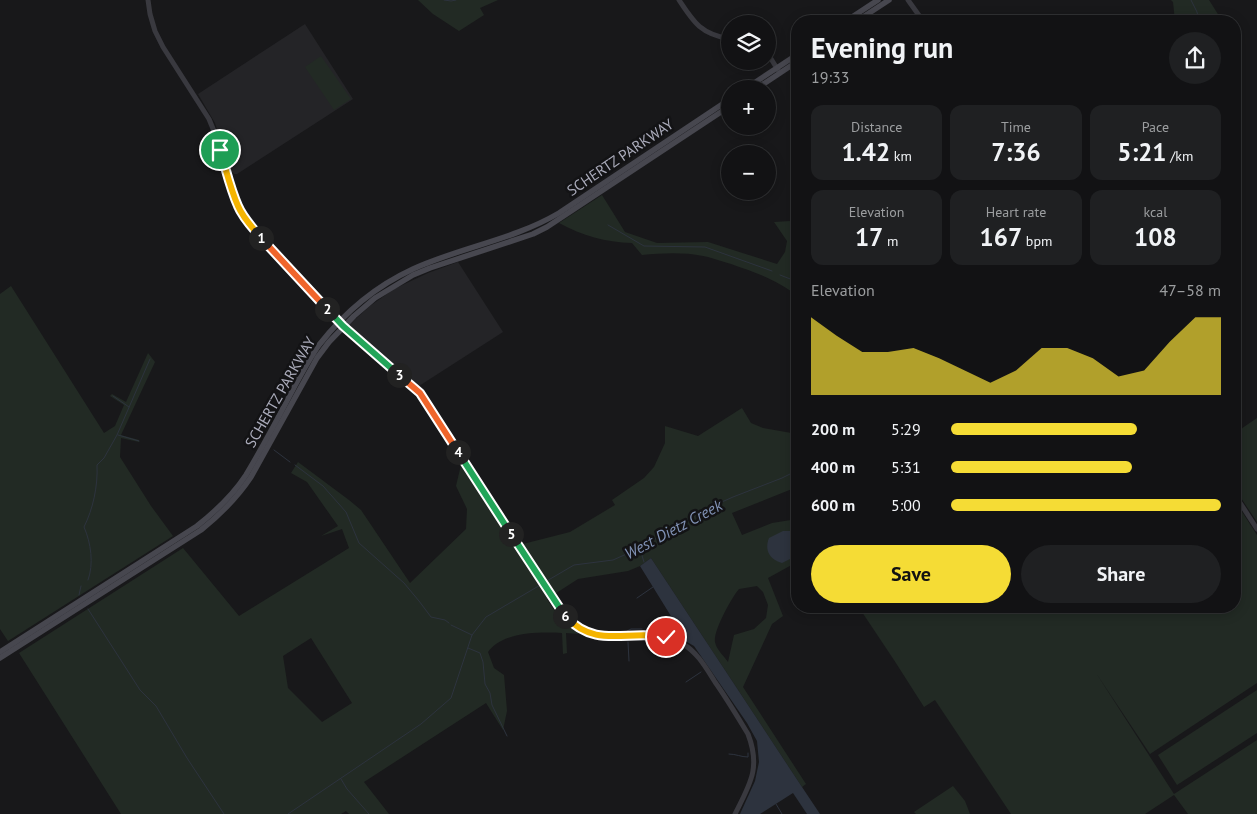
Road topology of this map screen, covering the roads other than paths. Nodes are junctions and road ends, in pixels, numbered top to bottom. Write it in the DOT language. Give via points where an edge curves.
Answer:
graph roads {
  1 [pos="148,0"];
  2 [pos="679,0"];
  3 [pos="878,0"];
  4 [pos="889,0"];
  5 [pos="908,0"];
  6 [pos="855,15"];
  7 [pos="866,15"];
  8 [pos="919,15"];
  9 [pos="721,37"];
  10 [pos="791,60"];
  11 [pos="791,64"];
  12 [pos="776,67"];
  13 [pos="778,70"];
  14 [pos="761,80"];
  15 [pos="766,80"];
  16 [pos="721,105"];
  17 [pos="721,112"];
  18 [pos="341,324"];
  19 [pos="1241,504"];
  20 [pos="1257,529"];
  21 [pos="0,652"];
  22 [pos="0,658"];
  23 [pos="735,814"];
  1 -- 18 [label="street" via="155,31 163,47 209,118 239,207 269,248"];
  2 -- 9 [label="street" via="698,26"];
  3 -- 6 [label="main road"];
  4 -- 7 [label="main road"];
  5 -- 8 [label="street"];
  10 -- 13 [label="main road"];
  11 -- 13 [label="main road"];
  12 -- 13 [label="street"];
  13 -- 14 [label="main road"];
  13 -- 15 [label="main road"];
  16 -- 18 [label="main road, SCHERTZ PARKWAY" via="543,222 429,262 390,281 366,298"];
  17 -- 18 [label="main road, SCHERTZ PARKWAY" via="546,227 414,275"];
  18 -- 21 [label="main road, SCHERTZ PARKWAY" via="312,356 246,475 218,508 197,526"];
  18 -- 22 [label="main road, SCHERTZ PARKWAY" via="317,358 252,477 216,519"];
  18 -- 23 [label="street" via="420,393 570,622 596,635 666,637 683,644 704,664 752,745 754,764 751,781"];
  19 -- 20 [label="street"];
}
